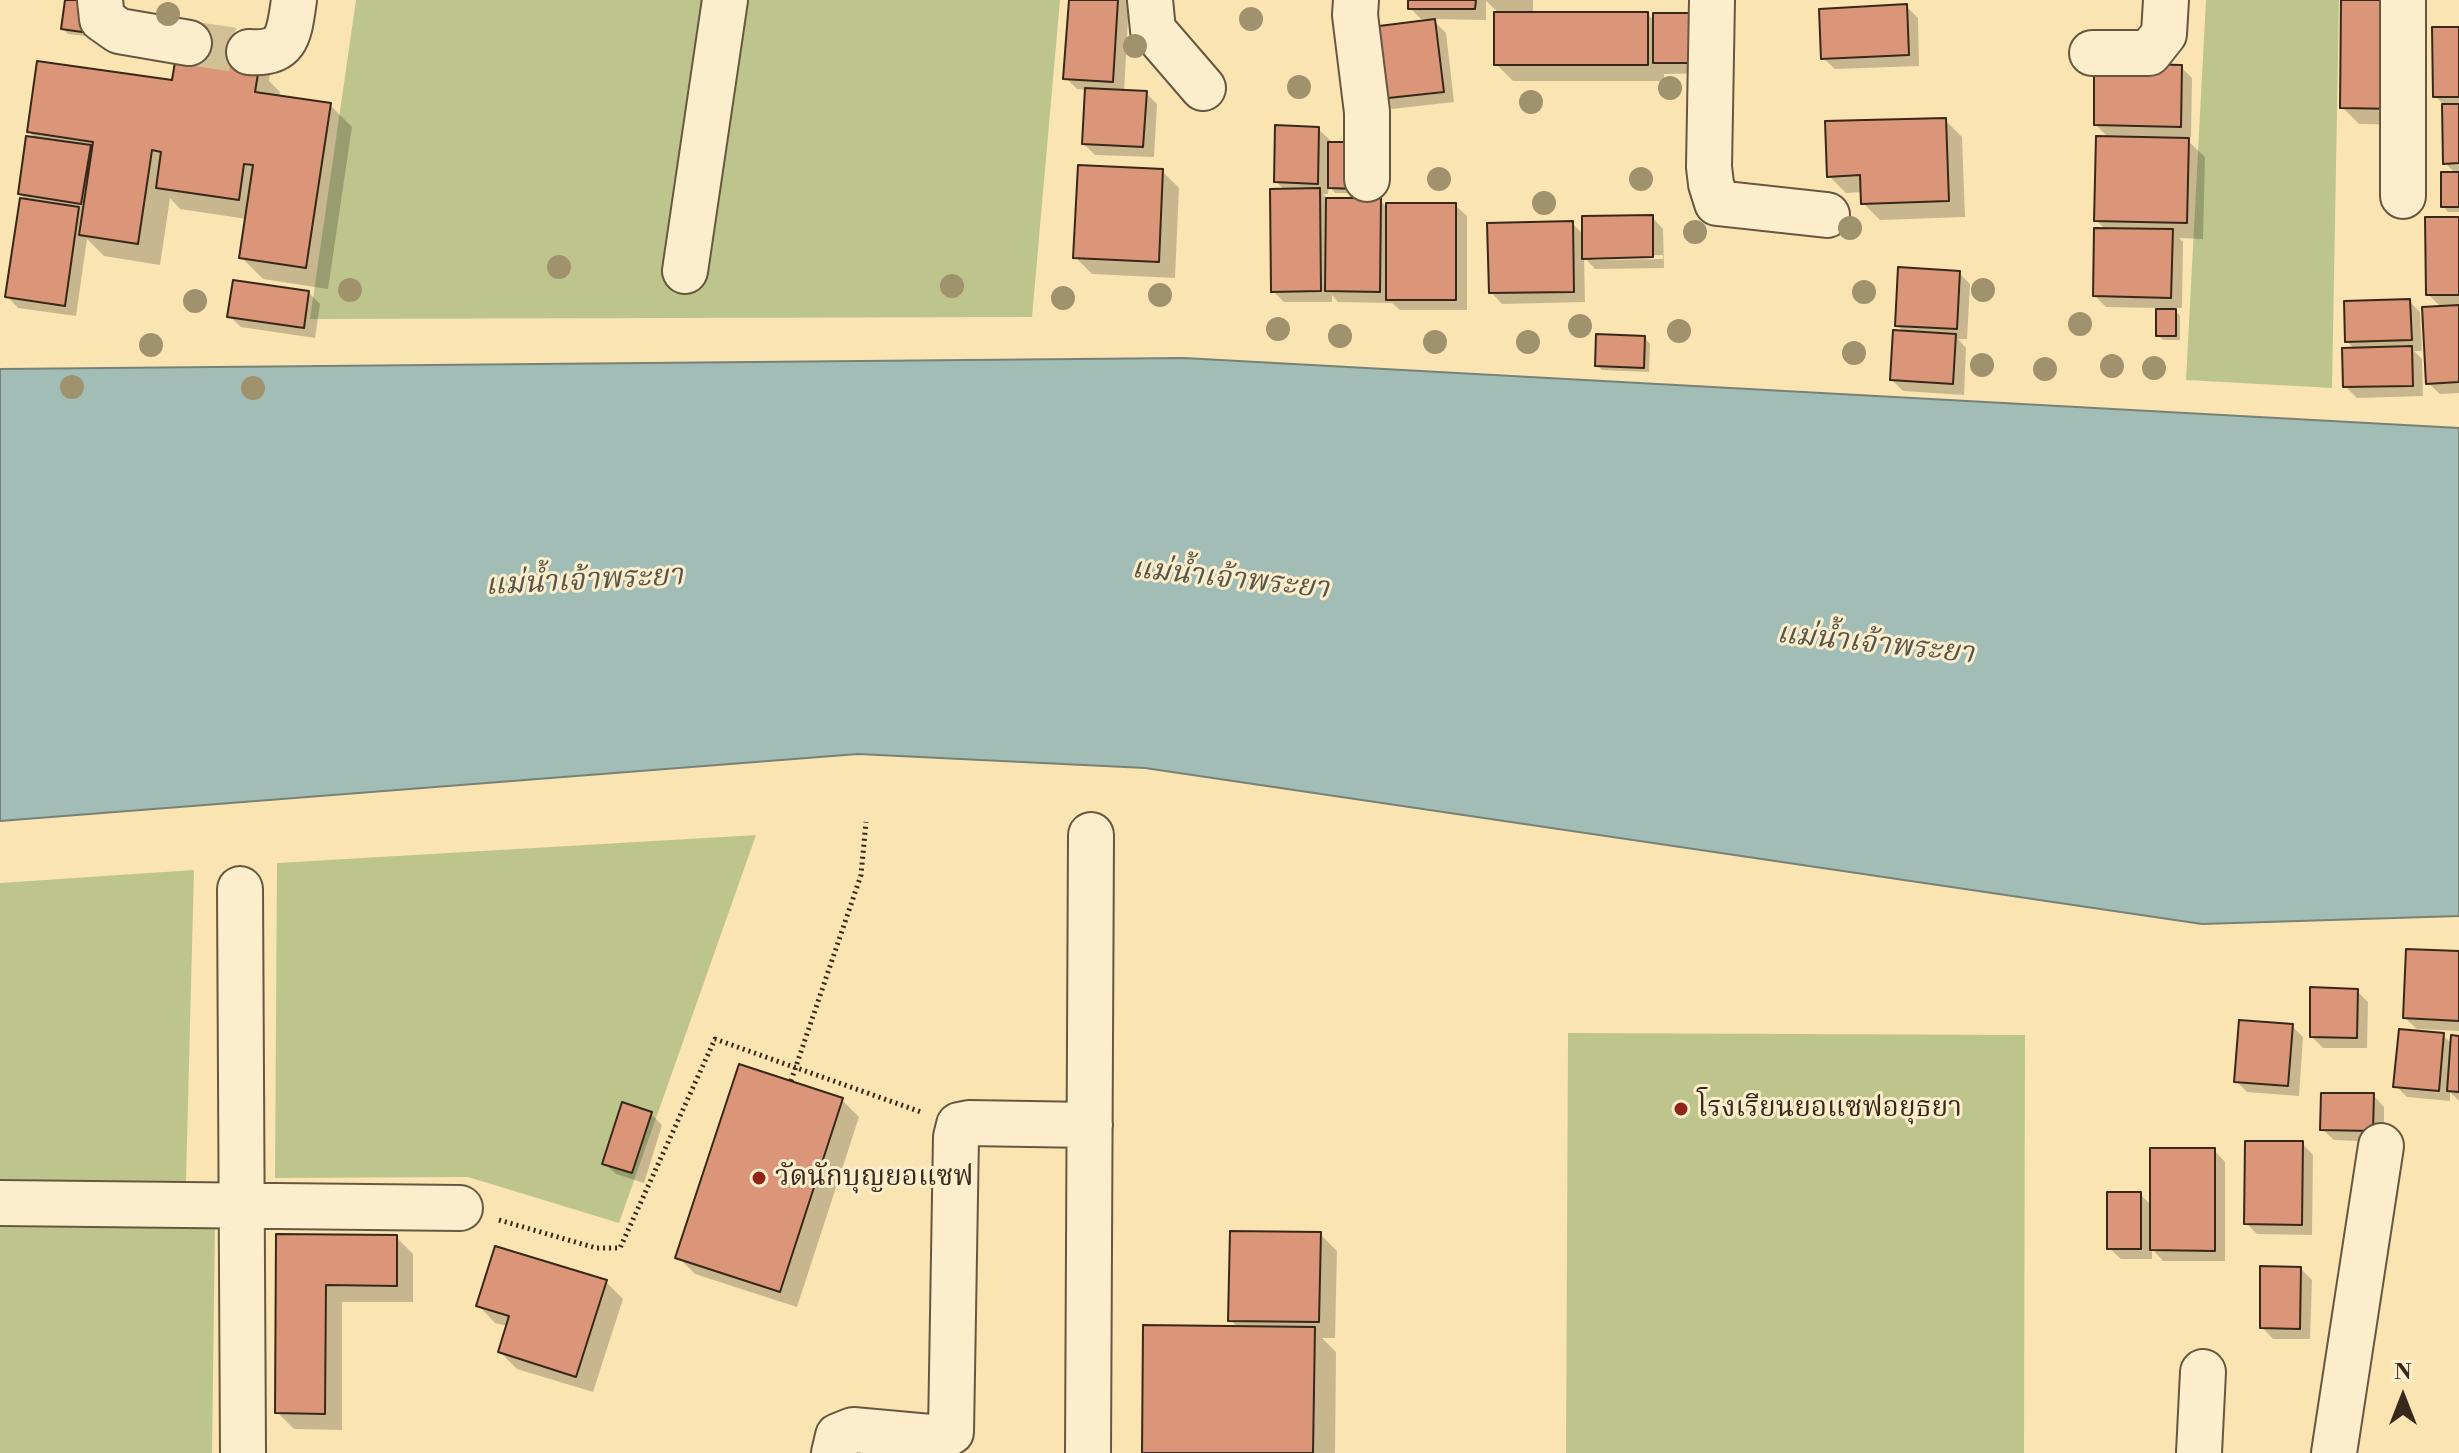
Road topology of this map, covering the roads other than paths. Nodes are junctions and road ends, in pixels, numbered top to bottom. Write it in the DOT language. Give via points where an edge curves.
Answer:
graph roads {
  1 [pos="100,0"];
  2 [pos="294,0"];
  3 [pos="725,0"];
  4 [pos="1150,0"];
  5 [pos="1356,0"];
  6 [pos="1712,0"];
  7 [pos="2166,0"];
  8 [pos="2403,0"];
  9 [pos="189,43"];
  10 [pos="249,52"];
  11 [pos="2092,53"];
  12 [pos="1203,88"];
  13 [pos="1367,179"];
  14 [pos="2403,196"];
  15 [pos="1827,215"];
  16 [pos="685,271"];
  17 [pos="1091,835"];
  18 [pos="240,889"];
  19 [pos="1090,1125"];
  20 [pos="2381,1146"];
  21 [pos="0,1203"];
  22 [pos="243,1206"];
  23 [pos="460,1208"];
  24 [pos="2203,1372"];
  25 [pos="243,1453"];
  26 [pos="834,1453"];
  27 [pos="1088,1453"];
  28 [pos="2199,1453"];
  29 [pos="2334,1453"];
  1 -- 9 [label="street" via="102,19 119,31"];
  2 -- 10 [label="street" via="289,33 279,48"];
  3 -- 16 [label="street"];
  4 -- 12 [label="street" via="1153,30"];
  5 -- 13 [label="street" via="1367,112"];
  6 -- 15 [label="street" via="1709,167 1717,203"];
  7 -- 11 [label="street" via="2164,34 2149,53"];
  8 -- 14 [label="street"];
  17 -- 19 [label="street"];
  18 -- 22 [label="street"];
  19 -- 26 [label="street" via="959,1125 951,1432 941,1438 853,1430 838,1436"];
  19 -- 27 [label="street"];
  20 -- 29 [label="street"];
  21 -- 22 [label="street"];
  22 -- 23 [label="street"];
  22 -- 25 [label="street"];
  24 -- 28 [label="street"];
}
